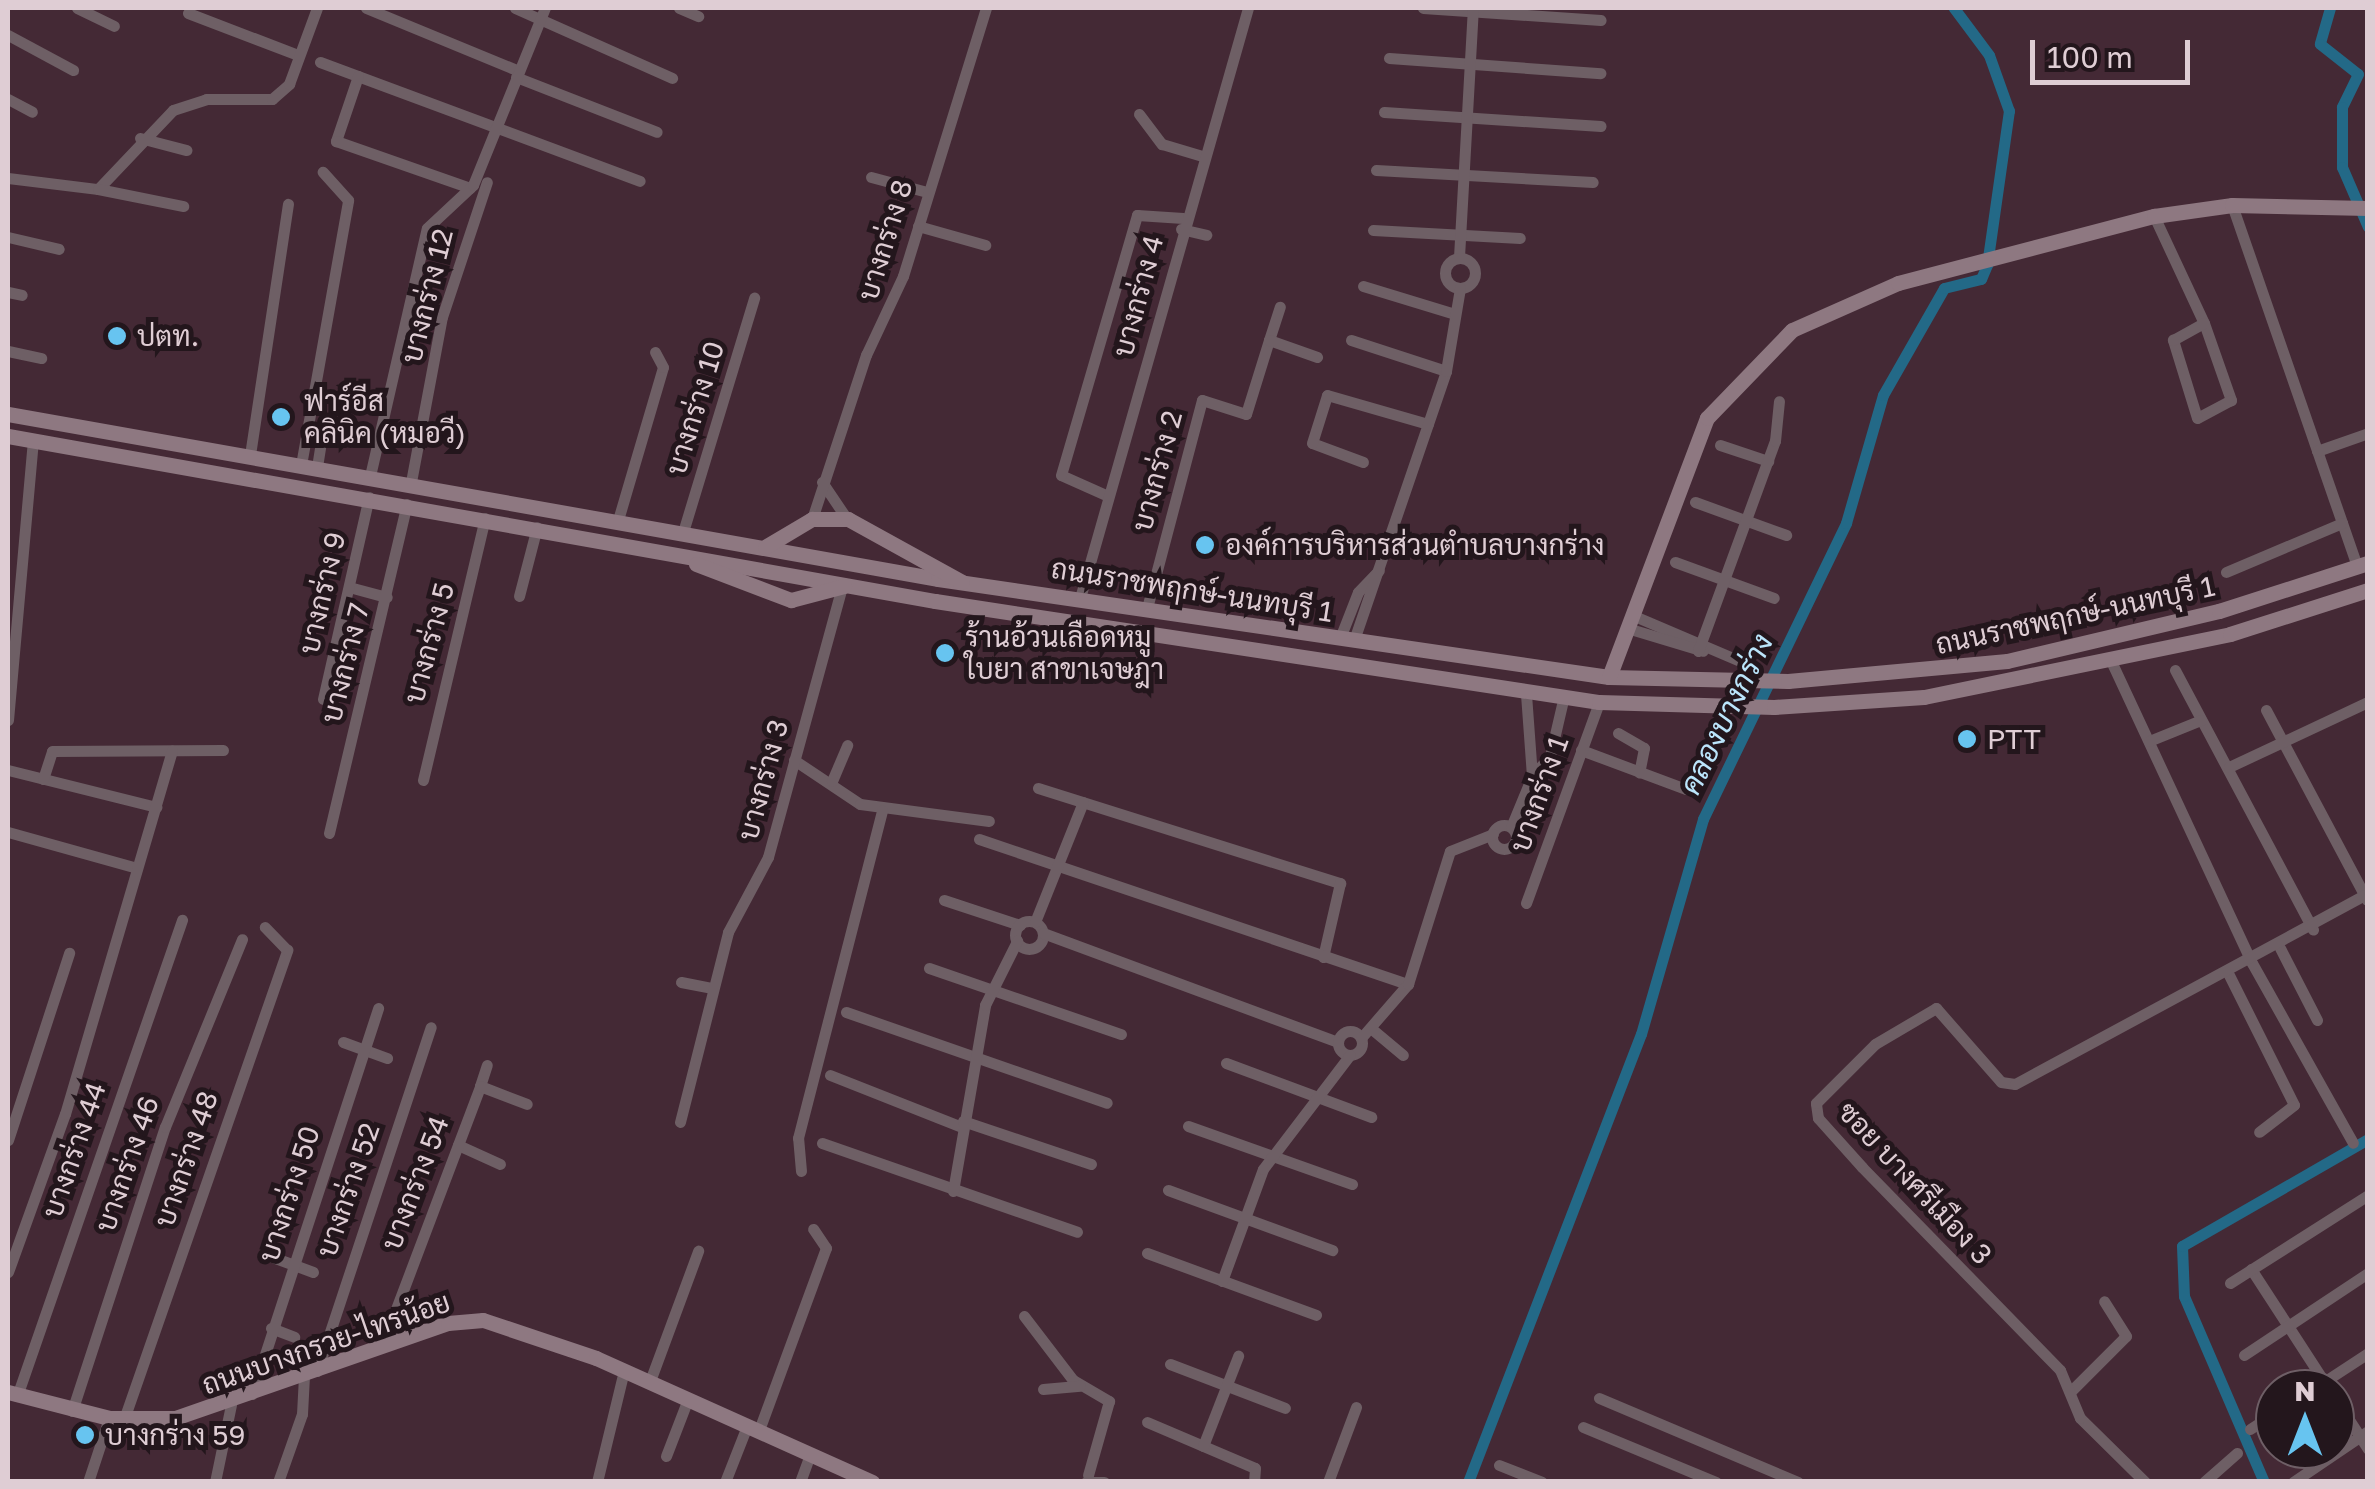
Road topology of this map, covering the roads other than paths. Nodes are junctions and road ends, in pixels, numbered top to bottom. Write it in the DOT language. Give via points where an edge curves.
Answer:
graph roads {
  1 [pos="77,8"];
  2 [pos="317,8"];
  3 [pos="366,8"];
  4 [pos="515,8"];
  5 [pos="679,8"];
  6 [pos="986,8"];
  7 [pos="1248,8"];
  8 [pos="1423,8"];
  9 [pos="1473,9"];
  10 [pos="188,13"];
  11 [pos="542,13"];
  12 [pos="698,16"];
  13 [pos="1601,20"];
  14 [pos="114,26"];
  15 [pos="8,36"];
  16 [pos="298,55"];
  17 [pos="1389,58"];
  18 [pos="320,62"];
  19 [pos="1469,64"];
  20 [pos="73,70"];
  21 [pos="1600,73"];
  22 [pos="517,74"];
  23 [pos="358,76"];
  24 [pos="672,78"];
  25 [pos="8,99"];
  26 [pos="32,112"];
  27 [pos="1384,112"];
  28 [pos="1139,114"];
  29 [pos="1466,118"];
  30 [pos="496,126"];
  31 [pos="1601,126"];
  32 [pos="657,132"];
  33 [pos="140,138"];
  34 [pos="186,150"];
  35 [pos="1202,156"];
  36 [pos="1376,170"];
  37 [pos="323,172"];
  38 [pos="1462,174"];
  39 [pos="871,177"];
  40 [pos="8,178"];
  41 [pos="640,180"];
  42 [pos="487,182"];
  43 [pos="1593,182"];
  44 [pos="98,188"];
  45 [pos="470,188"];
  46 [pos="926,192"];
  47 [pos="288,204"];
  48 [pos="2232,205"];
  49 [pos="183,206"];
  50 [pos="2368,208"];
  51 [pos="2154,216"];
  52 [pos="1182,223"];
  53 [pos="918,226"];
  54 [pos="1373,230"];
  55 [pos="1206,235"];
  56 [pos="1460,235"];
  57 [pos="8,237"];
  58 [pos="1520,238"];
  59 [pos="985,245"];
  60 [pos="59,249"];
  61 [pos="1459,258"];
  62 [pos="1363,286"];
  63 [pos="1460,288"];
  64 [pos="8,292"];
  65 [pos="22,296"];
  66 [pos="754,298"];
  67 [pos="1280,307"];
  68 [pos="1455,314"];
  69 [pos="2204,323"];
  70 [pos="1269,340"];
  71 [pos="1351,340"];
  72 [pos="8,351"];
  73 [pos="655,352"];
  74 [pos="1317,357"];
  75 [pos="41,358"];
  76 [pos="1446,371"];
  77 [pos="1780,401"];
  78 [pos="8,414"];
  79 [pos="324,423"];
  80 [pos="1428,424"];
  81 [pos="2368,433"];
  82 [pos="8,436"];
  83 [pos="33,440"];
  84 [pos="1720,446"];
  85 [pos="2317,451"];
  86 [pos="250,455"];
  87 [pos="1768,461"];
  88 [pos="1363,462"];
  89 [pos="309,466"];
  90 [pos="370,476"];
  91 [pos="411,482"];
  92 [pos="822,482"];
  93 [pos="1108,496"];
  94 [pos="368,497"];
  95 [pos="1695,502"];
  96 [pos="406,504"];
  97 [pos="486,518"];
  98 [pos="618,520"];
  99 [pos="812,520"];
  100 [pos="848,520"];
  101 [pos="1744,520"];
  102 [pos="2342,523"];
  103 [pos="538,528"];
  104 [pos="683,532"];
  105 [pos="1786,535"];
  106 [pos="8,540"];
  107 [pos="24,542"];
  108 [pos="765,546"];
  109 [pos="664,551"];
  110 [pos="1675,562"];
  111 [pos="2362,565"];
  112 [pos="2226,572"];
  113 [pos="1724,580"];
  114 [pos="962,582"];
  115 [pos="845,586"];
  116 [pos="348,587"];
  117 [pos="2367,592"];
  118 [pos="819,594"];
  119 [pos="519,596"];
  120 [pos="388,598"];
  121 [pos="1080,598"];
  122 [pos="1774,598"];
  123 [pos="13,604"];
  124 [pos="1147,608"];
  125 [pos="834,616"];
  126 [pos="1630,622"];
  127 [pos="1347,639"];
  128 [pos="1704,649"];
  129 [pos="10,660"];
  130 [pos="2112,661"];
  131 [pos="1747,664"];
  132 [pos="2175,670"];
  133 [pos="1609,678"];
  134 [pos="1526,694"];
  135 [pos="323,699"];
  136 [pos="1563,700"];
  137 [pos="1599,702"];
  138 [pos="2368,702"];
  139 [pos="2266,710"];
  140 [pos="8,718"];
  141 [pos="2201,720"];
  142 [pos="1556,725"];
  143 [pos="1532,726"];
  144 [pos="1618,733"];
  145 [pos="2150,740"];
  146 [pos="847,745"];
  147 [pos="2286,745"];
  148 [pos="172,750"];
  149 [pos="223,750"];
  150 [pos="1580,750"];
  151 [pos="794,760"];
  152 [pos="2229,767"];
  153 [pos="8,770"];
  154 [pos="1639,773"];
  155 [pos="1532,776"];
  156 [pos="43,779"];
  157 [pos="423,780"];
  158 [pos="832,781"];
  159 [pos="1038,788"];
  160 [pos="1686,789"];
  161 [pos="1083,802"];
  162 [pos="156,807"];
  163 [pos="882,811"];
  164 [pos="990,822"];
  165 [pos="1511,827"];
  166 [pos="8,832"];
  167 [pos="328,832"];
  168 [pos="1493,834"];
  169 [pos="980,838"];
  170 [pos="1064,864"];
  171 [pos="137,868"];
  172 [pos="2366,898"];
  173 [pos="944,900"];
  174 [pos="1526,903"];
  175 [pos="182,920"];
  176 [pos="1035,922"];
  177 [pos="1020,925"];
  178 [pos="265,926"];
  179 [pos="2313,930"];
  180 [pos="1044,933"];
  181 [pos="242,938"];
  182 [pos="1017,941"];
  183 [pos="2280,948"];
  184 [pos="69,953"];
  185 [pos="1322,957"];
  186 [pos="2252,962"];
  187 [pos="930,968"];
  188 [pos="2229,975"];
  189 [pos="681,982"];
  190 [pos="1408,984"];
  191 [pos="712,988"];
  192 [pos="990,991"];
  193 [pos="378,1008"];
  194 [pos="846,1012"];
  195 [pos="2317,1020"];
  196 [pos="432,1026"];
  197 [pos="1373,1030"];
  198 [pos="1121,1034"];
  199 [pos="1360,1038"];
  200 [pos="343,1042"];
  201 [pos="1338,1042"];
  202 [pos="364,1049"];
  203 [pos="1350,1055"];
  204 [pos="1403,1055"];
  205 [pos="974,1056"];
  206 [pos="387,1058"];
  207 [pos="1226,1063"];
  208 [pos="487,1064"];
  209 [pos="830,1075"];
  210 [pos="480,1086"];
  211 [pos="1323,1097"];
  212 [pos="1108,1102"];
  213 [pos="527,1104"];
  214 [pos="1371,1117"];
  215 [pos="680,1122"];
  216 [pos="963,1124"];
  217 [pos="1188,1126"];
  218 [pos="2259,1132"];
  219 [pos="8,1140"];
  220 [pos="822,1143"];
  221 [pos="2353,1143"];
  222 [pos="458,1145"];
  223 [pos="1270,1156"];
  224 [pos="500,1164"];
  225 [pos="1092,1164"];
  226 [pos="801,1170"];
  227 [pos="1352,1184"];
  228 [pos="1168,1190"];
  229 [pos="953,1191"];
  230 [pos="2368,1194"];
  231 [pos="1244,1219"];
  232 [pos="813,1230"];
  233 [pos="1077,1232"];
  234 [pos="1332,1250"];
  235 [pos="698,1251"];
  236 [pos="1147,1253"];
  237 [pos="267,1255"];
  238 [pos="292,1264"];
  239 [pos="2251,1269"];
  240 [pos="8,1272"];
  241 [pos="314,1272"];
  242 [pos="2368,1273"];
  243 [pos="1222,1281"];
  244 [pos="2230,1283"];
  245 [pos="2104,1301"];
  246 [pos="1316,1315"];
  247 [pos="1024,1316"];
  248 [pos="2288,1326"];
  249 [pos="271,1328"];
  250 [pos="294,1337"];
  251 [pos="382,1346"];
  252 [pos="2368,1353"];
  253 [pos="2244,1355"];
  254 [pos="1238,1356"];
  255 [pos="1170,1364"];
  256 [pos="2312,1369"];
  257 [pos="2346,1369"];
  258 [pos="624,1370"];
  259 [pos="310,1373"];
  260 [pos="650,1381"];
  261 [pos="1080,1386"];
  262 [pos="1227,1386"];
  263 [pos="1044,1389"];
  264 [pos="2070,1392"];
  265 [pos="12,1394"];
  266 [pos="251,1398"];
  267 [pos="1599,1398"];
  268 [pos="688,1399"];
  269 [pos="232,1405"];
  270 [pos="1356,1407"];
  271 [pos="1285,1408"];
  272 [pos="72,1411"];
  273 [pos="116,1418"];
  274 [pos="1147,1422"];
  275 [pos="2255,1425"];
  276 [pos="753,1428"];
  277 [pos="1584,1428"];
  278 [pos="2250,1428"];
  279 [pos="2364,1434"];
  280 [pos="1204,1446"];
  281 [pos="2368,1449"];
  282 [pos="2237,1453"];
  283 [pos="810,1454"];
  284 [pos="666,1456"];
  285 [pos="1499,1465"];
  286 [pos="1087,1478"];
  287 [pos="88,1482"];
  288 [pos="216,1482"];
  289 [pos="278,1482"];
  290 [pos="597,1482"];
  291 [pos="726,1482"];
  292 [pos="800,1482"];
  293 [pos="872,1482"];
  294 [pos="1104,1482"];
  295 [pos="1254,1482"];
  296 [pos="1328,1482"];
  297 [pos="1542,1482"];
  298 [pos="1716,1482"];
  299 [pos="1798,1482"];
  300 [pos="2145,1482"];
  301 [pos="2204,1482"];
  302 [pos="2292,1482"];
  1 -- 14 [label="street"];
  2 -- 16 [label="street"];
  3 -- 22 [label="street"];
  4 -- 11 [label="street"];
  5 -- 12 [label="street"];
  6 -- 46 [label="street, บางกร่าง 8"];
  7 -- 35 [label="street, บางกร่าง 4"];
  8 -- 9 [label="street"];
  9 -- 13 [label="street"];
  9 -- 19 [label="street"];
  10 -- 16 [label="street"];
  11 -- 22 [label="street"];
  11 -- 24 [label="street"];
  15 -- 20 [label="street"];
  16 -- 33 [label="street" via="272,99 185,104"];
  17 -- 19 [label="street"];
  18 -- 23 [label="street"];
  19 -- 21 [label="street"];
  19 -- 29 [label="street"];
  22 -- 30 [label="street"];
  22 -- 32 [label="street"];
  23 -- 30 [label="street"];
  23 -- 45 [label="street" via="336,140"];
  25 -- 26 [label="street"];
  27 -- 29 [label="street"];
  28 -- 35 [label="street" via="1162,144"];
  29 -- 31 [label="street"];
  29 -- 38 [label="street"];
  30 -- 41 [label="street"];
  30 -- 45 [label="street"];
  33 -- 34 [label="street"];
  33 -- 44 [label="street"];
  35 -- 52 [label="street, บางกร่าง 4"];
  36 -- 38 [label="street"];
  37 -- 89 [label="street" via="348,200"];
  38 -- 43 [label="street"];
  38 -- 56 [label="street"];
  39 -- 46 [label="street"];
  40 -- 44 [label="street"];
  42 -- 91 [label="street, บางกร่าง 12" via="442,317"];
  44 -- 49 [label="street"];
  45 -- 90 [label="street" via="428,228"];
  46 -- 53 [label="street, บางกร่าง 8"];
  47 -- 86 [label="street"];
  48 -- 50 [label="main road"];
  48 -- 51 [label="main road"];
  48 -- 85 [label="street"];
  51 -- 69 [label="street"];
  51 -- 126 [label="main road" via="1975,262 1813,318 1746,368 1688,458"];
  52 -- 55 [label="street"];
  52 -- 93 [label="street, บางกร่าง 4"];
  52 -- 93 [label="street" via="1137,215 1061,474"];
  53 -- 59 [label="street"];
  53 -- 92 [label="street, บางกร่าง 8"];
  54 -- 56 [label="street"];
  56 -- 58 [label="street"];
  56 -- 61 [label="street"];
  57 -- 60 [label="street"];
  61 -- 63 [label="street" via="1445,273"];
  61 -- 63 [label="street" via="1476,272"];
  62 -- 68 [label="street"];
  63 -- 68 [label="street"];
  64 -- 65 [label="street"];
  66 -- 104 [label="street, บางกร่าง 10"];
  67 -- 70 [label="street"];
  68 -- 76 [label="street"];
  69 -- 69 [label="street" via="2231,400 2197,418 2173,340"];
  70 -- 74 [label="street"];
  70 -- 124 [label="street, บางกร่าง 2" via="1246,414 1202,400"];
  71 -- 76 [label="street"];
  72 -- 75 [label="street"];
  73 -- 98 [label="street" via="663,367"];
  76 -- 80 [label="street"];
  77 -- 87 [label="street"];
  78 -- 86 [label="main road, ถนนราชพฤกษ์-นนทบุรี 1"];
  79 -- 89 [label="street"];
  80 -- 88 [label="street" via="1326,395 1312,443"];
  80 -- 127 [label="street" via="1382,568 1358,592"];
  81 -- 85 [label="street"];
  82 -- 83 [label="main road, ถนนราชพฤกษ์-นนทบุรี 1"];
  83 -- 94 [label="main road, ถนนราชพฤกษ์-นนทบุรี 1"];
  83 -- 107 [label="street"];
  84 -- 87 [label="street"];
  85 -- 102 [label="street"];
  86 -- 89 [label="main road, ถนนราชพฤกษ์-นนทบุรี 1"];
  87 -- 101 [label="street"];
  89 -- 90 [label="main road, ถนนราชพฤกษ์-นนทบุรี 1"];
  90 -- 91 [label="main road, ถนนราชพฤกษ์-นนทบุรี 1"];
  91 -- 98 [label="main road, ถนนราชพฤกษ์-นนทบุรี 1"];
  92 -- 99 [label="street, บางกร่าง 8"];
  92 -- 100 [label="street"];
  93 -- 121 [label="street, บางกร่าง 4"];
  94 -- 96 [label="main road, ถนนราชพฤกษ์-นนทบุรี 1"];
  94 -- 116 [label="street, บางกร่าง 9"];
  95 -- 101 [label="street"];
  96 -- 97 [label="main road, ถนนราชพฤกษ์-นนทบุรี 1"];
  96 -- 120 [label="street, บางกร่าง 7"];
  97 -- 103 [label="main road, ถนนราชพฤกษ์-นนทบุรี 1"];
  97 -- 157 [label="street, บางกร่าง 5"];
  98 -- 104 [label="main road, ถนนราชพฤกษ์-นนทบุรี 1"];
  99 -- 100 [label="main road"];
  99 -- 108 [label="main road"];
  100 -- 114 [label="main road"];
  101 -- 105 [label="street"];
  101 -- 113 [label="street"];
  102 -- 111 [label="street"];
  102 -- 112 [label="street"];
  103 -- 109 [label="main road, ถนนราชพฤกษ์-นนทบุรี 1"];
  103 -- 119 [label="street"];
  104 -- 108 [label="main road, ถนนราชพฤกษ์-นนทบุรี 1"];
  106 -- 107 [label="street"];
  107 -- 123 [label="street"];
  108 -- 114 [label="main road, ถนนราชพฤกษ์-นนทบุรี 1"];
  109 -- 115 [label="main road, ถนนราชพฤกษ์-นนทบุรี 1"];
  109 -- 118 [label="main road" via="770,596"];
  110 -- 113 [label="street"];
  111 -- 133 [label="main road, ถนนราชพฤกษ์-นนทบุรี 1" via="2007,661 1788,681"];
  113 -- 122 [label="street"];
  113 -- 128 [label="street"];
  114 -- 121 [label="main road, ถนนราชพฤกษ์-นนทบุรี 1"];
  115 -- 118 [label="main road"];
  115 -- 125 [label="street, บางกร่าง 3"];
  115 -- 134 [label="main road, ถนนราชพฤกษ์-นนทบุรี 1"];
  116 -- 120 [label="street"];
  116 -- 135 [label="street, บางกร่าง 9"];
  117 -- 130 [label="main road, ถนนราชพฤกษ์-นนทบุรี 1"];
  118 -- 125 [label="street"];
  120 -- 167 [label="street, บางกร่าง 7"];
  121 -- 124 [label="main road, ถนนราชพฤกษ์-นนทบุรี 1"];
  123 -- 129 [label="street"];
  124 -- 127 [label="main road, ถนนราชพฤกษ์-นนทบุรี 1"];
  125 -- 151 [label="street, บางกร่าง 3"];
  126 -- 128 [label="street"];
  126 -- 133 [label="main road"];
  127 -- 133 [label="main road, ถนนราชพฤกษ์-นนทบุรี 1"];
  128 -- 131 [label="street"];
  129 -- 140 [label="street"];
  130 -- 137 [label="main road, ถนนราชพฤกษ์-นนทบุรี 1" via="1924,697 1774,707"];
  130 -- 145 [label="street"];
  132 -- 141 [label="street"];
  134 -- 136 [label="main road, ถนนราชพฤกษ์-นนทบุรี 1"];
  134 -- 143 [label="street"];
  136 -- 137 [label="main road, ถนนราชพฤกษ์-นนทบุรี 1"];
  136 -- 142 [label="street"];
  137 -- 150 [label="street, บางกร่าง 1"];
  138 -- 147 [label="street"];
  139 -- 147 [label="street"];
  141 -- 145 [label="street"];
  141 -- 152 [label="street"];
  142 -- 143 [label="street"];
  142 -- 155 [label="street" via="1550,756"];
  143 -- 155 [label="street"];
  144 -- 154 [label="street" via="1644,748"];
  145 -- 186 [label="street"];
  146 -- 158 [label="street"];
  147 -- 152 [label="street"];
  147 -- 172 [label="street"];
  148 -- 149 [label="street"];
  148 -- 156 [label="street" via="52,752"];
  148 -- 162 [label="street"];
  150 -- 154 [label="street"];
  150 -- 174 [label="street, บางกร่าง 1"];
  151 -- 158 [label="street"];
  151 -- 191 [label="street, บางกร่าง 3" via="768,856 740,900"];
  152 -- 179 [label="street"];
  153 -- 156 [label="street"];
  154 -- 160 [label="street"];
  155 -- 165 [label="street"];
  156 -- 162 [label="street"];
  158 -- 163 [label="street"];
  159 -- 161 [label="street"];
  161 -- 170 [label="street"];
  161 -- 185 [label="street" via="1340,882"];
  162 -- 171 [label="street"];
  163 -- 164 [label="street"];
  163 -- 226 [label="street" via="798,1138"];
  165 -- 168 [label="street"];
  165 -- 168 [label="street" via="1509,849"];
  166 -- 171 [label="street"];
  168 -- 190 [label="street" via="1450,850"];
  169 -- 170 [label="street"];
  170 -- 176 [label="street"];
  170 -- 185 [label="street"];
  171 -- 240 [label="street"];
  172 -- 179 [label="street, ซอย บางศรีเมือง 3"];
  173 -- 177 [label="street"];
  175 -- 265 [label="street, บางกร่าง 44"];
  176 -- 177 [label="street"];
  176 -- 180 [label="street"];
  177 -- 182 [label="street"];
  178 -- 273 [label="street, บางกร่าง 48" via="287,950"];
  179 -- 183 [label="street, ซอย บางศรีเมือง 3"];
  180 -- 182 [label="street" via="1033,948"];
  180 -- 201 [label="street"];
  181 -- 272 [label="street, บางกร่าง 46" via="165,1127"];
  182 -- 192 [label="street"];
  183 -- 186 [label="street, ซอย บางศรีเมือง 3"];
  183 -- 195 [label="street"];
  184 -- 219 [label="street"];
  185 -- 190 [label="street"];
  186 -- 188 [label="street, ซอย บางศรีเมือง 3"];
  186 -- 221 [label="street"];
  187 -- 192 [label="street"];
  188 -- 218 [label="street" via="2294,1105"];
  188 -- 264 [label="street, ซอย บางศรีเมือง 3" via="2016,1084 2002,1082 1948,1015 1928,1009 1875,1044 1816,1103 1818,1118 2060,1370"];
  189 -- 191 [label="street"];
  190 -- 197 [label="street"];
  191 -- 215 [label="street, บางกร่าง 3"];
  192 -- 198 [label="street"];
  192 -- 205 [label="street"];
  193 -- 202 [label="street, บางกร่าง 50"];
  194 -- 205 [label="street"];
  196 -- 259 [label="street, บางกร่าง 52"];
  197 -- 199 [label="street"];
  197 -- 204 [label="street"];
  199 -- 201 [label="street" via="1348,1032"];
  199 -- 203 [label="street"];
  200 -- 202 [label="street"];
  201 -- 203 [label="street"];
  202 -- 206 [label="street"];
  202 -- 238 [label="street, บางกร่าง 50"];
  203 -- 211 [label="street"];
  205 -- 212 [label="street"];
  205 -- 216 [label="street"];
  207 -- 211 [label="street"];
  208 -- 210 [label="street, บางกร่าง 54"];
  209 -- 216 [label="street"];
  210 -- 213 [label="street"];
  210 -- 222 [label="street, บางกร่าง 54"];
  211 -- 214 [label="street"];
  211 -- 223 [label="street"];
  216 -- 225 [label="street"];
  216 -- 229 [label="street"];
  217 -- 223 [label="street"];
  220 -- 229 [label="street"];
  222 -- 224 [label="street"];
  222 -- 251 [label="street, บางกร่าง 54"];
  223 -- 227 [label="street"];
  223 -- 231 [label="street"];
  228 -- 231 [label="street"];
  229 -- 233 [label="street"];
  230 -- 239 [label="street"];
  231 -- 234 [label="street"];
  231 -- 243 [label="street"];
  232 -- 276 [label="street" via="826,1248"];
  235 -- 260 [label="street"];
  236 -- 243 [label="street"];
  237 -- 238 [label="street"];
  238 -- 241 [label="street"];
  238 -- 249 [label="street, บางกร่าง 50"];
  239 -- 244 [label="street"];
  239 -- 248 [label="street"];
  242 -- 248 [label="street"];
  243 -- 246 [label="street"];
  245 -- 264 [label="street" via="2126,1336"];
  247 -- 261 [label="street"];
  248 -- 253 [label="street"];
  248 -- 256 [label="street"];
  249 -- 250 [label="street"];
  249 -- 266 [label="street, บางกร่าง 50"];
  251 -- 258 [label="main road, ถนนบางกรวย-ไทรน้อย" via="483,1320"];
  251 -- 259 [label="main road, ถนนบางกรวย-ไทรน้อย"];
  252 -- 257 [label="street"];
  254 -- 262 [label="street"];
  255 -- 262 [label="street"];
  258 -- 260 [label="main road, ถนนบางกรวย-ไทรน้อย"];
  258 -- 290 [label="street"];
  259 -- 266 [label="main road, ถนนบางกรวย-ไทรน้อย"];
  259 -- 289 [label="street, บางกร่าง 52"];
  260 -- 268 [label="main road, ถนนบางกรวย-ไทรน้อย"];
  261 -- 263 [label="street"];
  261 -- 286 [label="street" via="1110,1404"];
  262 -- 271 [label="street"];
  262 -- 280 [label="street"];
  264 -- 300 [label="street, ซอย บางศรีเมือง 3" via="2080,1418"];
  265 -- 272 [label="main road, ถนนบางกรวย-ไทรน้อย"];
  266 -- 269 [label="main road, ถนนบางกรวย-ไทรน้อย"];
  267 -- 299 [label="street"];
  268 -- 276 [label="main road, ถนนบางกรวย-ไทรน้อย"];
  268 -- 284 [label="street"];
  269 -- 273 [label="main road, ถนนบางกรวย-ไทรน้อย"];
  269 -- 288 [label="street"];
  270 -- 296 [label="street"];
  272 -- 273 [label="main road, ถนนบางกรวย-ไทรน้อย"];
  273 -- 287 [label="street"];
  274 -- 280 [label="street"];
  275 -- 278 [label="street"];
  276 -- 283 [label="main road, ถนนบางกรวย-ไทรน้อย"];
  276 -- 291 [label="street"];
  277 -- 298 [label="street"];
  279 -- 281 [label="street"];
  279 -- 302 [label="street"];
  280 -- 295 [label="street" via="1255,1468"];
  282 -- 301 [label="street"];
  283 -- 292 [label="street"];
  283 -- 293 [label="main road, ถนนบางกรวย-ไทรน้อย"];
  285 -- 297 [label="street"];
  286 -- 294 [label="street"];
}
